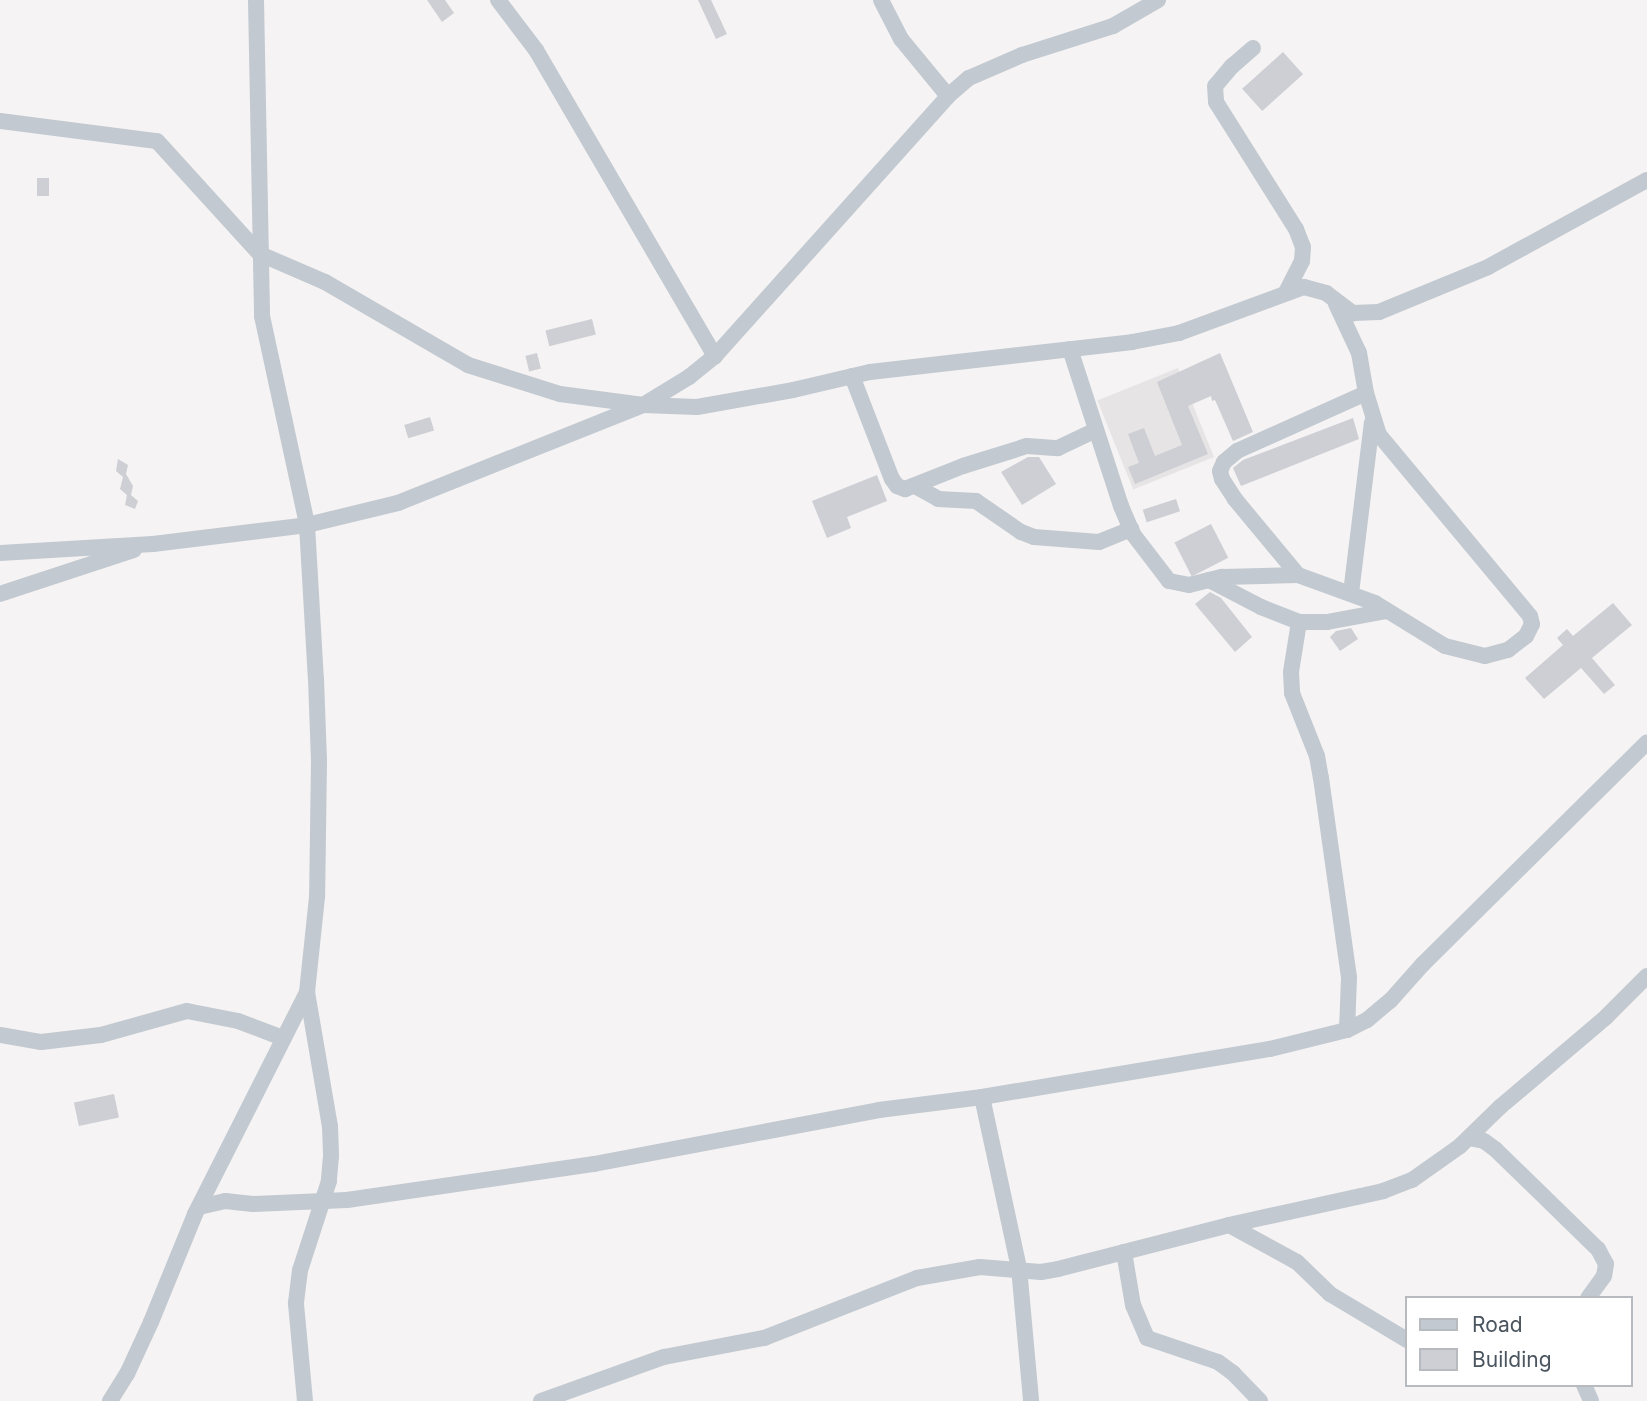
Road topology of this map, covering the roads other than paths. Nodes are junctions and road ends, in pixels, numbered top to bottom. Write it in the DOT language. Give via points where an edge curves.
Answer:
graph roads {
  1 [pos="256,0"];
  2 [pos="498,0"];
  3 [pos="881,0"];
  4 [pos="1158,0"];
  5 [pos="1254,48"];
  6 [pos="948,96"];
  7 [pos="0,121"];
  8 [pos="1647,180"];
  9 [pos="260,254"];
  10 [pos="1286,292"];
  11 [pos="1335,302"];
  12 [pos="1070,349"];
  13 [pos="715,356"];
  14 [pos="852,376"];
  15 [pos="1366,393"];
  16 [pos="643,405"];
  17 [pos="1373,419"];
  18 [pos="1096,430"];
  19 [pos="915,486"];
  20 [pos="307,524"];
  21 [pos="1131,529"];
  22 [pos="153,544"];
  23 [pos="0,553"];
  24 [pos="1298,575"];
  25 [pos="1209,580"];
  26 [pos="1350,593"];
  27 [pos="0,594"];
  28 [pos="1387,611"];
  29 [pos="1299,622"];
  30 [pos="1647,742"];
  31 [pos="1647,976"];
  32 [pos="307,992"];
  33 [pos="1347,1030"];
  34 [pos="0,1035"];
  35 [pos="283,1038"];
  36 [pos="982,1097"];
  37 [pos="1469,1138"];
  38 [pos="323,1202"];
  39 [pos="199,1207"];
  40 [pos="1229,1225"];
  41 [pos="1124,1252"];
  42 [pos="1019,1268"];
  43 [pos="1589,1296"];
  44 [pos="1406,1339"];
  45 [pos="110,1401"];
  46 [pos="305,1401"];
  47 [pos="541,1401"];
  48 [pos="1031,1401"];
  49 [pos="1260,1401"];
  1 -- 9 [label="street"];
  2 -- 13 [label="street" via="536,50"];
  3 -- 6 [label="street" via="901,39"];
  4 -- 6 [label="street" via="1103,30 993,66"];
  5 -- 10 [label="street" via="1215,86 1216,102 1303,247 1303,261"];
  6 -- 13 [label="street"];
  7 -- 9 [label="street" via="157,141"];
  8 -- 11 [label="street" via="1488,267 1407,303 1362,314"];
  9 -- 16 [label="street" via="325,282 468,365 560,394"];
  9 -- 20 [label="street" via="262,316 270,363"];
  10 -- 11 [label="street" via="1304,287 1326,293"];
  10 -- 12 [label="street" via="1179,333"];
  11 -- 15 [label="street" via="1359,353"];
  12 -- 14 [label="street"];
  12 -- 18 [label="street"];
  13 -- 16 [label="street"];
  14 -- 16 [label="street" via="735,402 697,407"];
  14 -- 19 [label="street" via="892,479 905,489"];
  15 -- 17 [label="street"];
  15 -- 24 [label="street" via="1237,451 1220,471 1235,499"];
  16 -- 20 [label="street" via="398,503"];
  17 -- 26 [label="street"];
  17 -- 28 [label="street" via="1379,435 1525,608 1532,624 1526,636 1508,650 1485,656 1445,646"];
  18 -- 19 [label="street" via="1058,448 1027,446"];
  18 -- 21 [label="street"];
  19 -- 21 [label="street" via="938,499 976,501 1034,537 1099,542"];
  20 -- 22 [label="street"];
  20 -- 32 [label="street" via="319,761 317,897"];
  21 -- 25 [label="street" via="1169,581 1180,585"];
  22 -- 23 [label="street"];
  22 -- 27 [label="street"];
  24 -- 25 [label="street"];
  24 -- 26 [label="street"];
  25 -- 29 [label="street"];
  26 -- 28 [label="street"];
  28 -- 29 [label="street"];
  29 -- 33 [label="street" via="1292,693 1321,778 1349,978"];
  30 -- 33 [label="street" via="1390,1001"];
  31 -- 37 [label="street"];
  32 -- 35 [label="street"];
  32 -- 38 [label="street" via="330,1126 329,1181"];
  33 -- 36 [label="street" via="1270,1049"];
  34 -- 35 [label="street" via="41,1042 101,1035 187,1012 238,1021"];
  35 -- 39 [label="street"];
  36 -- 38 [label="street" via="878,1110 594,1164"];
  36 -- 42 [label="street"];
  37 -- 40 [label="street" via="1412,1180 1393,1187"];
  37 -- 43 [label="street" via="1495,1149 1598,1249 1606,1264 1604,1276"];
  38 -- 39 [label="street" via="253,1205 225,1200"];
  38 -- 46 [label="street" via="300,1270 296,1304"];
  39 -- 45 [label="street" via="151,1322"];
  40 -- 41 [label="street"];
  40 -- 44 [label="street" via="1297,1262 1330,1294"];
  41 -- 42 [label="street" via="1049,1271"];
  41 -- 49 [label="street" via="1133,1305 1147,1338 1218,1362"];
  42 -- 47 [label="street" via="980,1267 917,1278 764,1338 641,1364"];
  42 -- 48 [label="street"];
}
